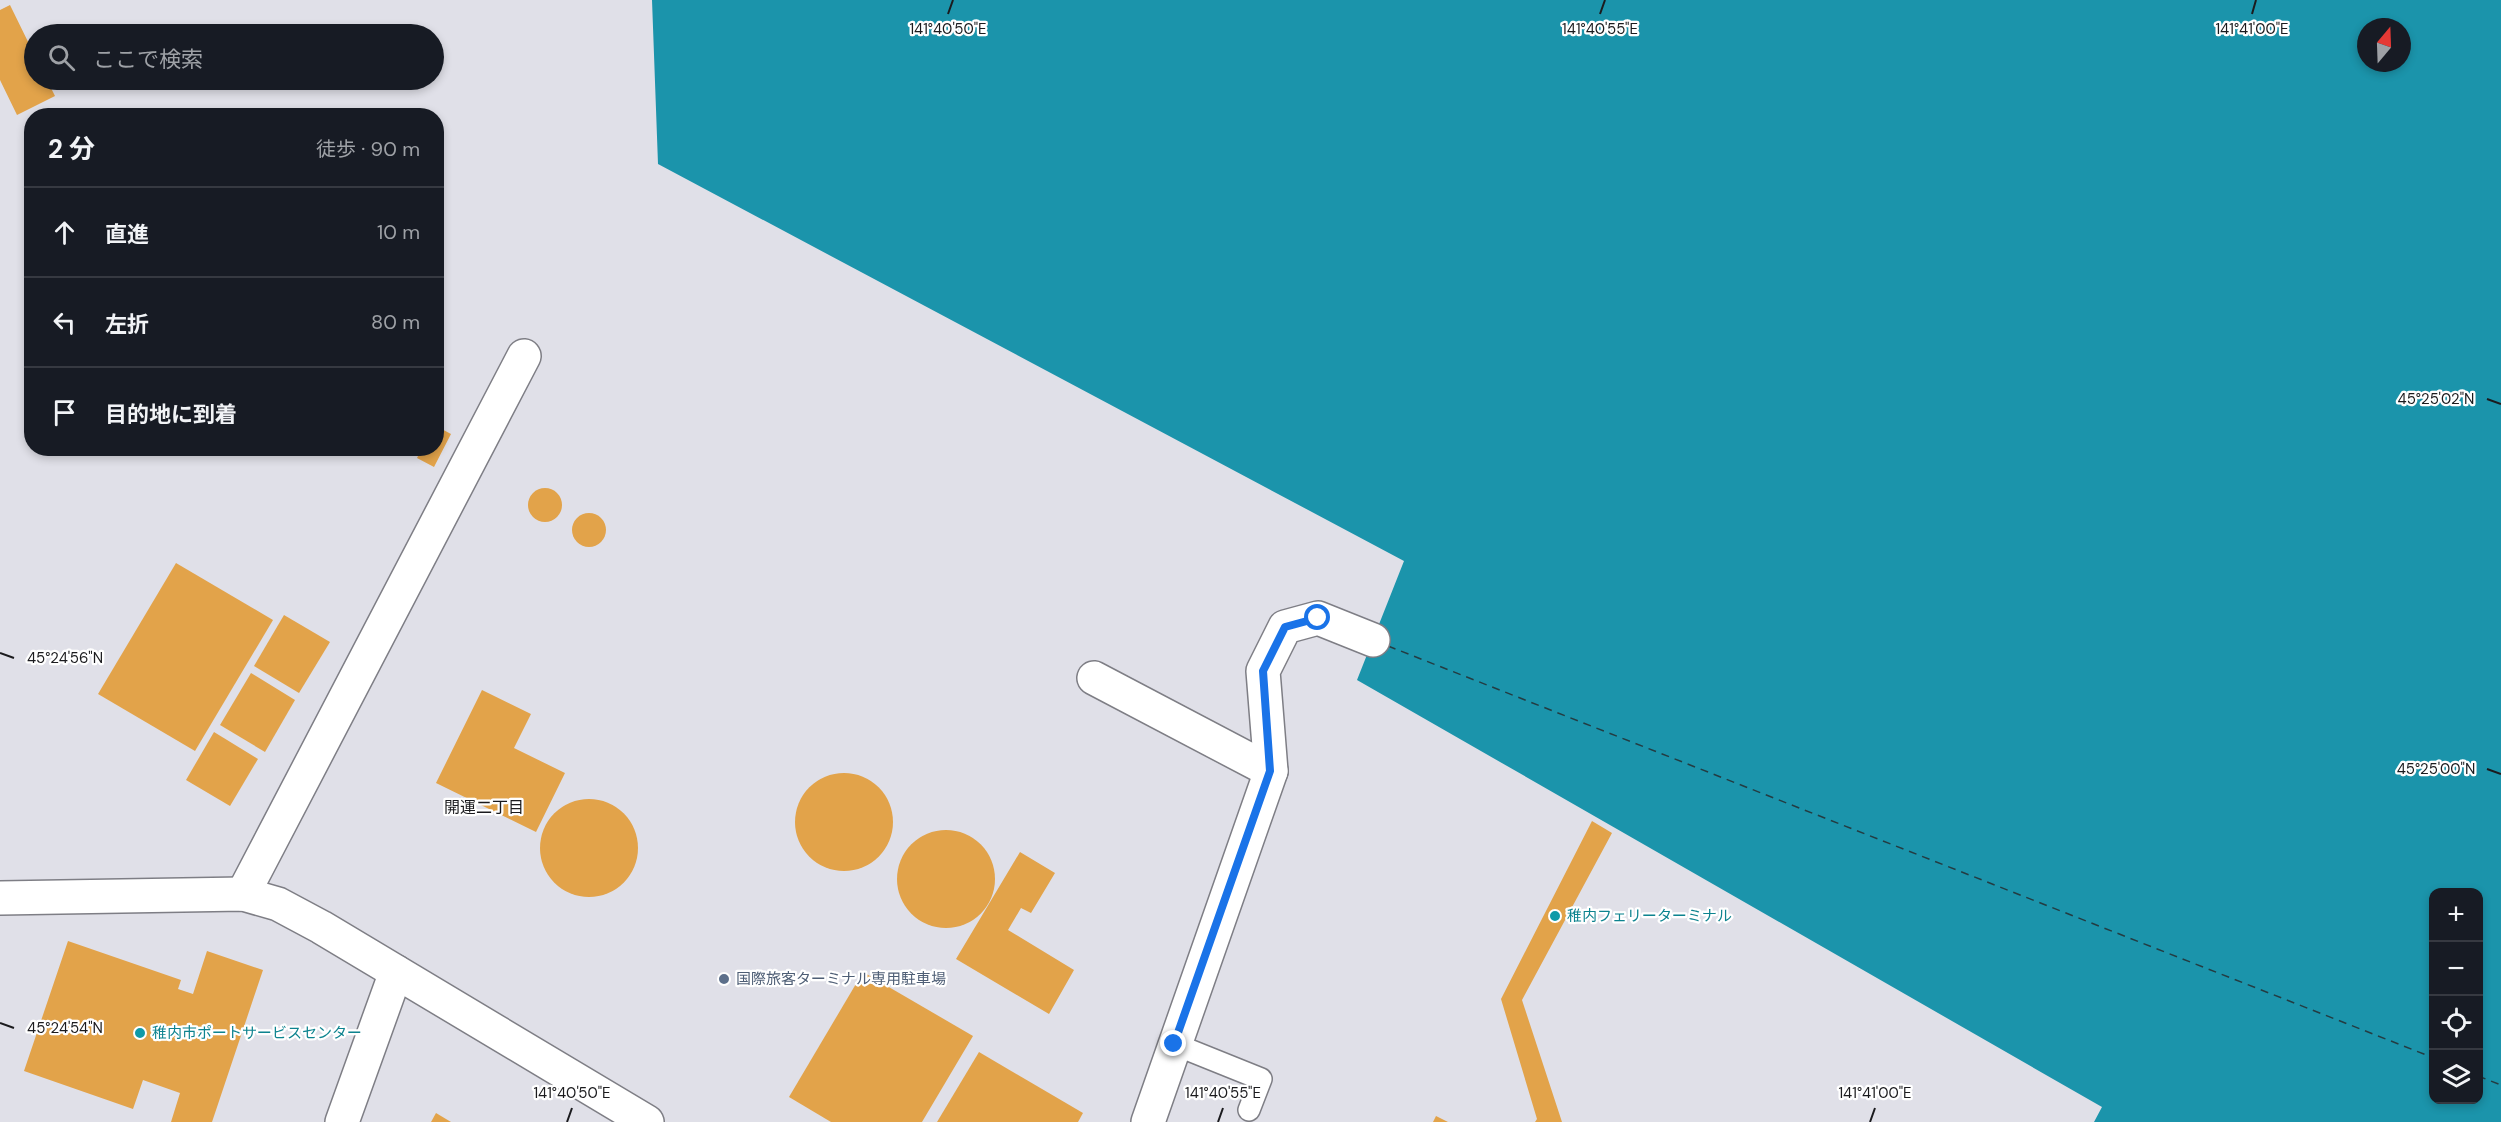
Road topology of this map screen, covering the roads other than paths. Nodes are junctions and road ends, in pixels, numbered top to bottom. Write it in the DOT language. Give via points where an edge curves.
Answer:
graph roads {
  1 [pos="524,356"];
  2 [pos="1373,640"];
  3 [pos="1094,678"];
  4 [pos="1270,771"];
  5 [pos="243,894"];
  6 [pos="0,897"];
  7 [pos="396,972"];
  8 [pos="1174,1044"];
  9 [pos="1249,1110"];
  10 [pos="342,1122"];
  11 [pos="647,1122"];
  12 [pos="1148,1122"];
  1 -- 5 [label="street"];
  2 -- 4 [label="street" via="1318,618 1285,627 1263,671"];
  3 -- 4 [label="street"];
  4 -- 8 [label="street"];
  5 -- 6 [label="street"];
  5 -- 7 [label="street" via="278,904"];
  7 -- 10 [label="street"];
  7 -- 11 [label="street"];
  8 -- 9 [label="lane" via="1261,1079"];
  8 -- 12 [label="street"];
}
